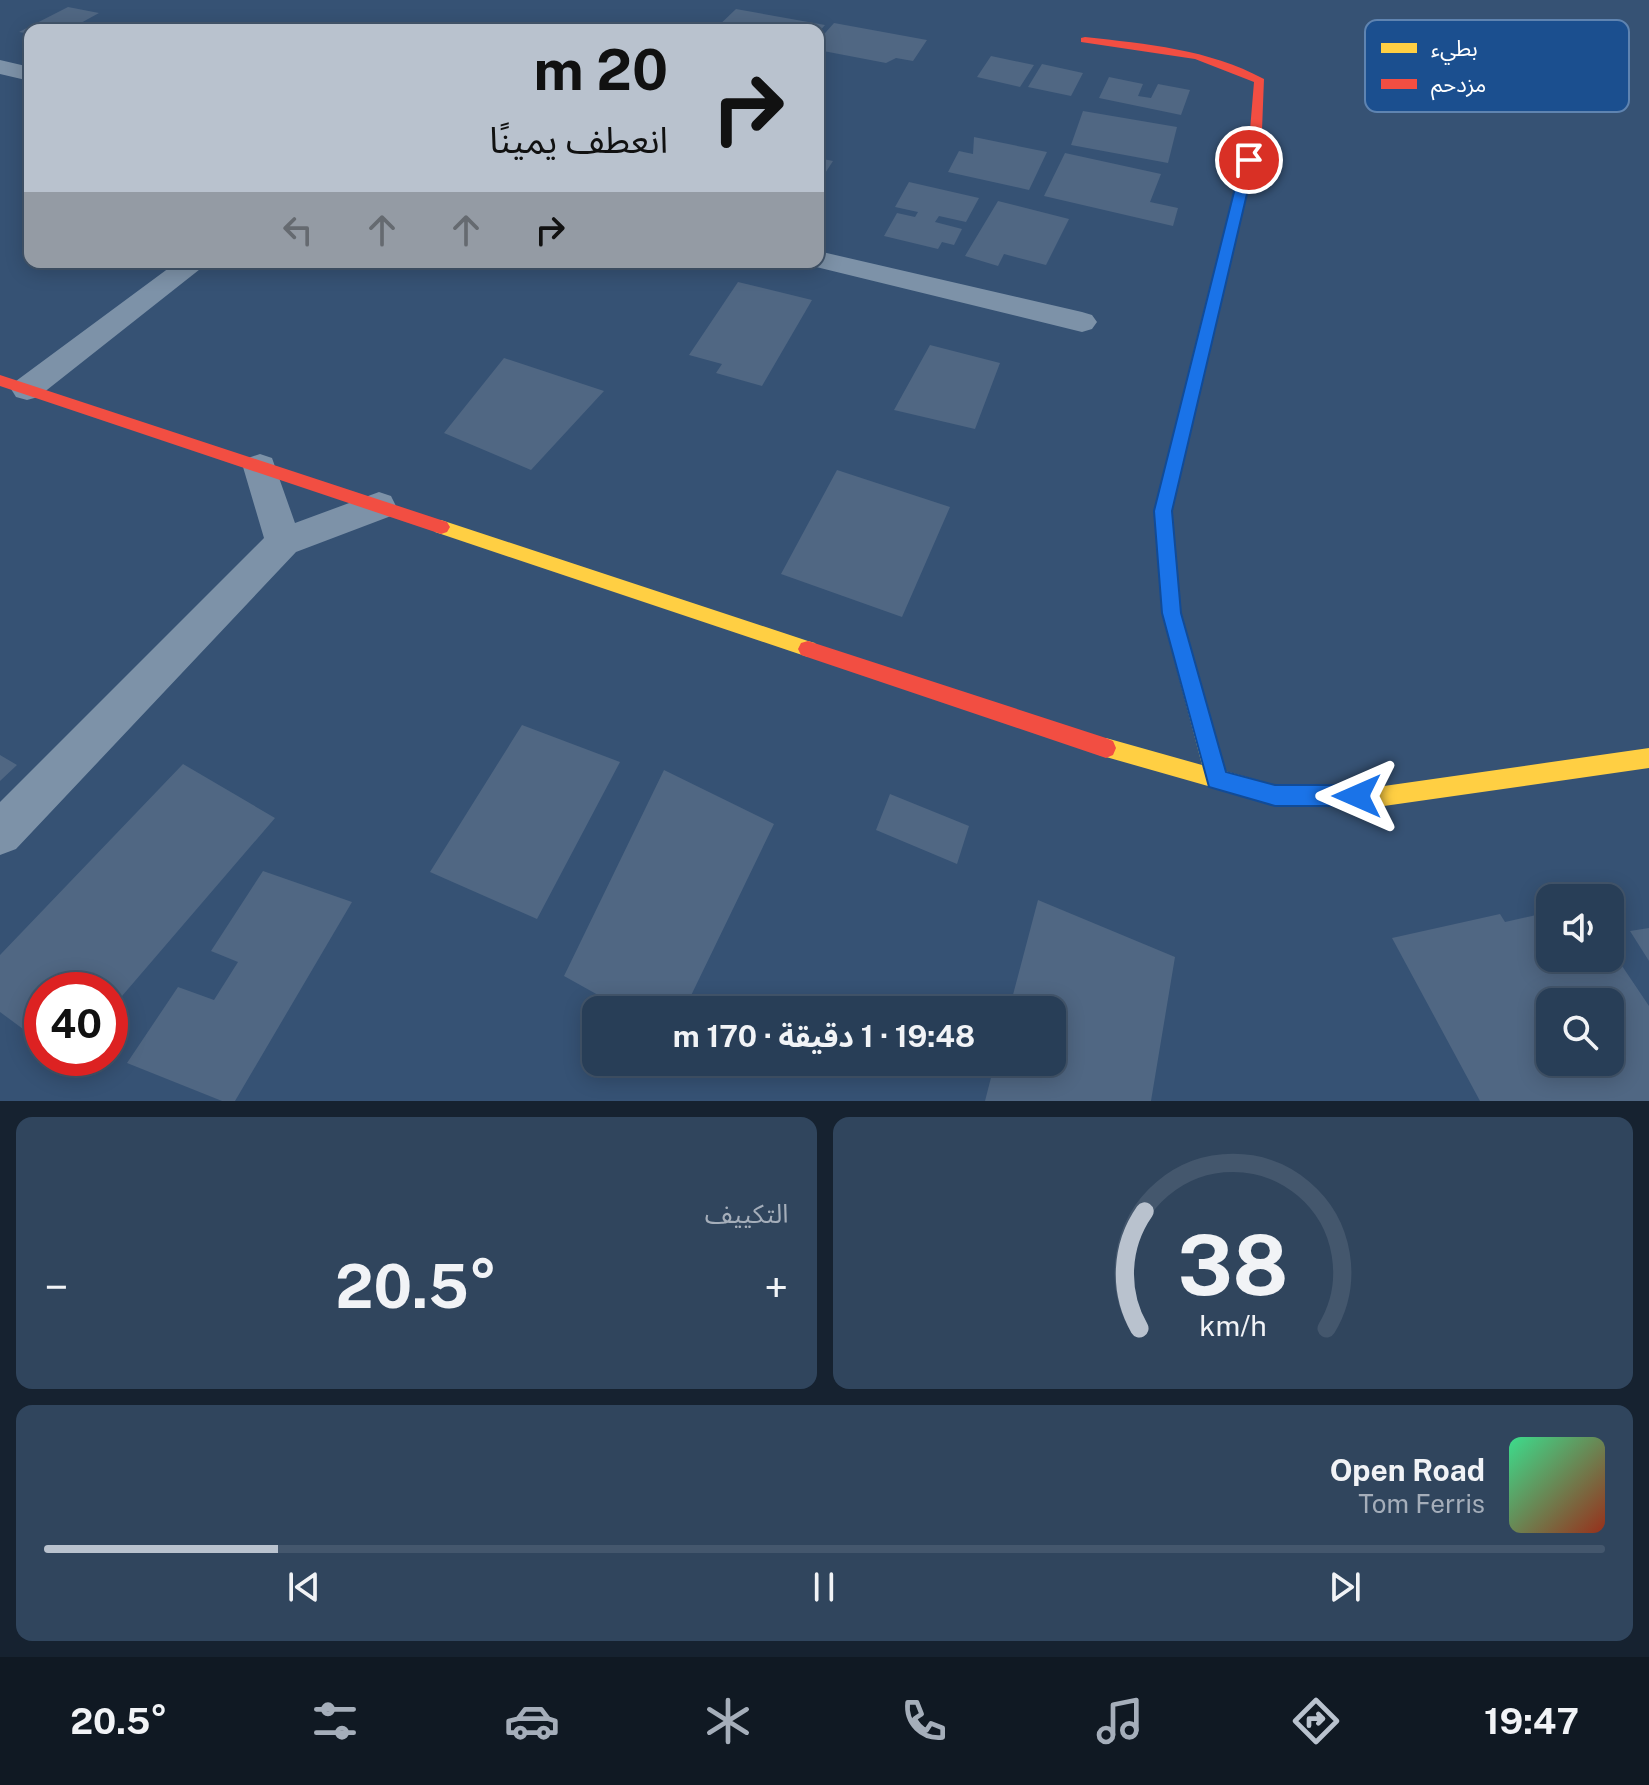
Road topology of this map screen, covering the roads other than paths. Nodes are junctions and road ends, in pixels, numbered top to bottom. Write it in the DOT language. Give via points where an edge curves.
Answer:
graph roads {
  1 [pos="1085,40"];
  2 [pos="0,67"];
  3 [pos="24,73"];
  4 [pos="824,260"];
  5 [pos="186,268"];
  6 [pos="1082,322"];
  7 [pos="14,385"];
  8 [pos="260,467"];
  9 [pos="379,506"];
  10 [pos="283,542"];
  11 [pos="1649,758"];
  12 [pos="1217,780"];
  13 [pos="0,833"];
  1 -- 12 [label="street" via="1210,59 1260,81 1256,130 1163,511 1171,613"];
  2 -- 3 [label="street"];
  4 -- 6 [label="street"];
  5 -- 7 [label="street"];
  7 -- 8 [label="street"];
  8 -- 9 [label="street"];
  8 -- 10 [label="street"];
  9 -- 10 [label="street"];
  9 -- 12 [label="street" via="1141,760"];
  10 -- 13 [label="street"];
  11 -- 12 [label="street" via="1384,796 1275,795"];
}
